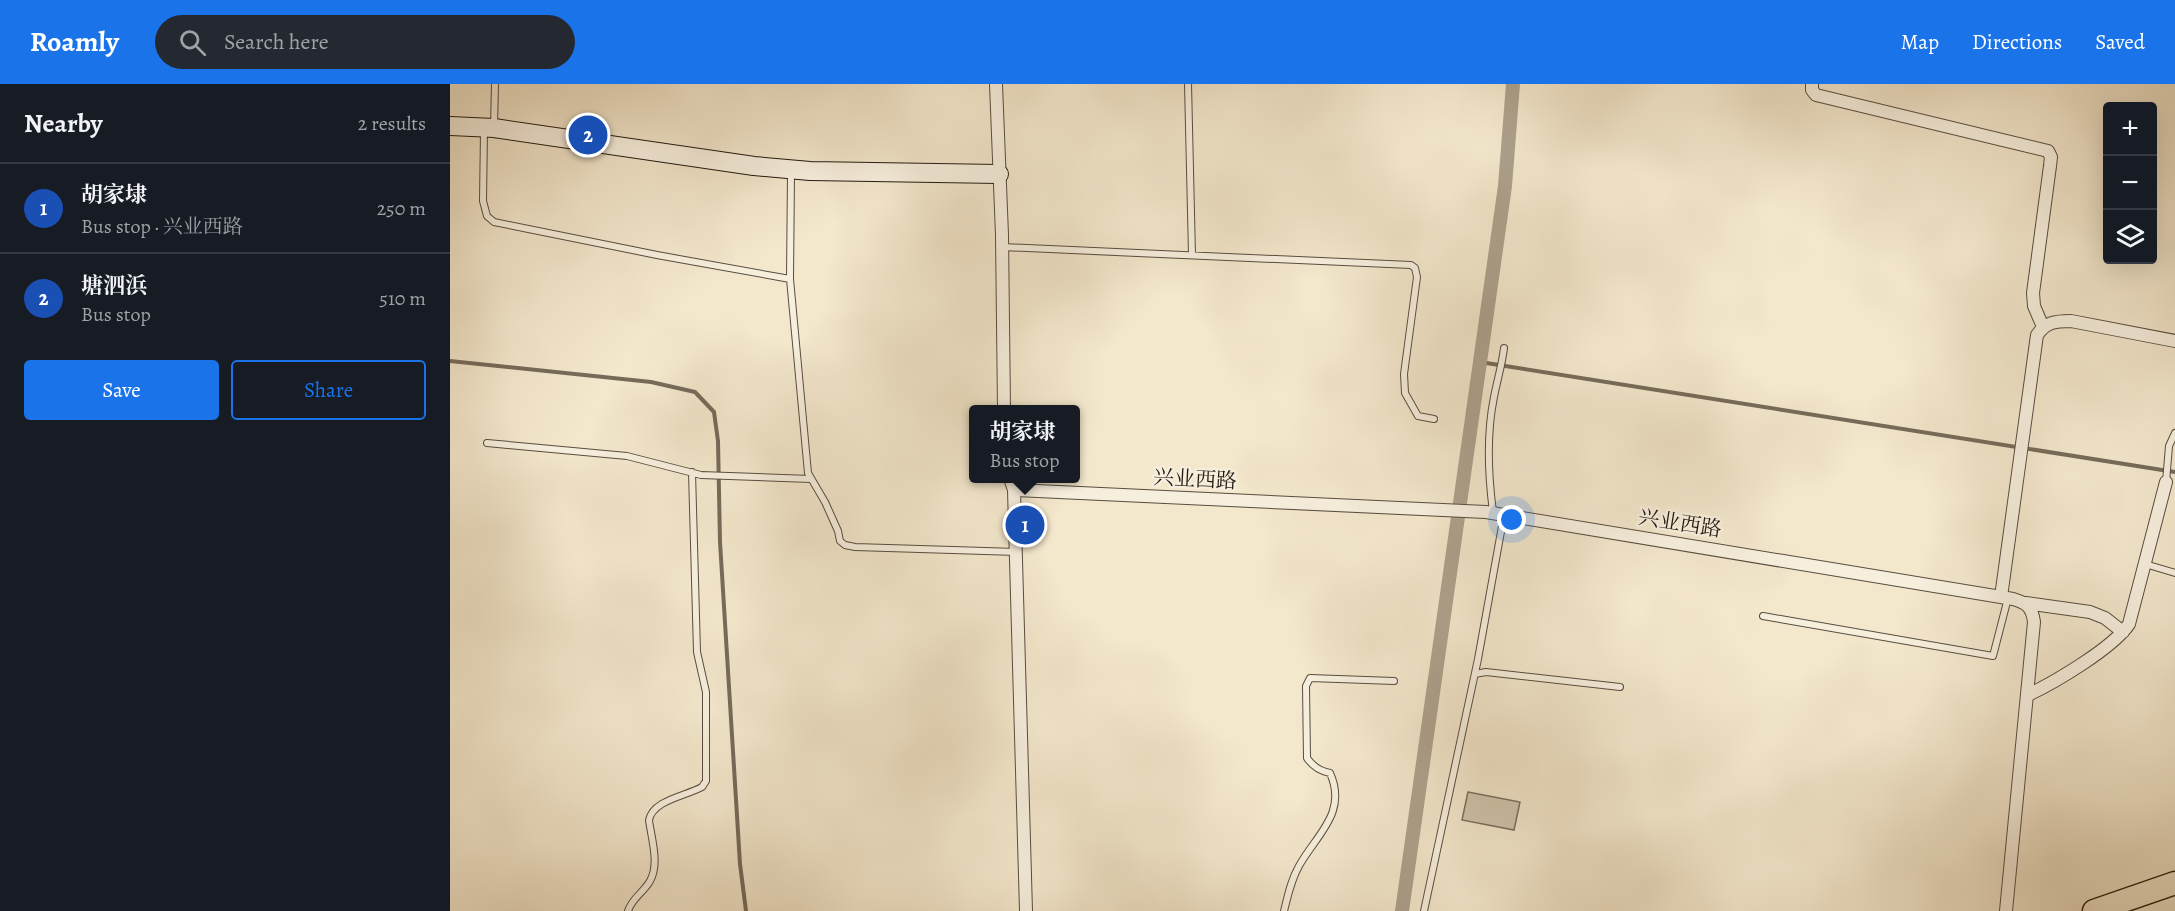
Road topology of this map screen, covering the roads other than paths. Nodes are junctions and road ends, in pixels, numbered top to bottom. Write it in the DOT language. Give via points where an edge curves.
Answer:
graph roads {
  1 [pos="495,84"];
  2 [pos="996,84"];
  3 [pos="1188,84"];
  4 [pos="1812,84"];
  5 [pos="455,125"];
  6 [pos="489,127"];
  7 [pos="791,169"];
  8 [pos="999,174"];
  9 [pos="1002,247"];
  10 [pos="1192,255"];
  11 [pos="789,279"];
  12 [pos="2043,327"];
  13 [pos="2175,341"];
  14 [pos="1504,348"];
  15 [pos="1004,405"];
  16 [pos="1434,419"];
  17 [pos="2175,433"];
  18 [pos="487,443"];
  19 [pos="692,472"];
  20 [pos="811,479"];
  21 [pos="2166,482"];
  22 [pos="1012,484"];
  23 [pos="1494,513"];
  24 [pos="1017,552"];
  25 [pos="2145,564"];
  26 [pos="2175,573"];
  27 [pos="2005,597"];
  28 [pos="2026,603"];
  29 [pos="1763,616"];
  30 [pos="2123,632"];
  31 [pos="1474,674"];
  32 [pos="1394,681"];
  33 [pos="1620,687"];
  34 [pos="2028,695"];
  35 [pos="2175,883"];
  36 [pos="628,911"];
  37 [pos="1026,911"];
  38 [pos="1284,911"];
  39 [pos="1424,911"];
  40 [pos="2006,911"];
  41 [pos="2094,911"];
  1 -- 6 [label="lane"];
  2 -- 8 [label="street"];
  3 -- 10 [label="lane"];
  4 -- 12 [label="street" via="1816,95 2048,151 2051,157 2033,294"];
  5 -- 6 [label="street"];
  6 -- 7 [label="street"];
  6 -- 11 [label="lane" via="483,201 487,216 494,222"];
  7 -- 8 [label="street"];
  7 -- 11 [label="lane"];
  8 -- 9 [label="street"];
  9 -- 10 [label="lane"];
  9 -- 15 [label="street"];
  10 -- 16 [label="lane" via="1415,267 1405,393 1418,416"];
  11 -- 20 [label="lane"];
  12 -- 13 [label="street" via="2071,321"];
  12 -- 27 [label="street" via="2037,335 2016,482"];
  14 -- 23 [label="lane" via="1489,439 1488,473"];
  17 -- 21 [label="lane" via="2169,446"];
  18 -- 19 [label="lane" via="627,456"];
  19 -- 20 [label="lane"];
  19 -- 36 [label="lane" via="697,652 706,692 706,781 702,787 659,805 651,813 652,878"];
  20 -- 24 [label="lane" via="844,545"];
  21 -- 25 [label="street"];
  22 -- 23 [label="street, 兴业西路"];
  22 -- 24 [label="street"];
  23 -- 27 [label="street, 兴业西路"];
  23 -- 31 [label="lane"];
  24 -- 37 [label="street"];
  25 -- 26 [label="lane"];
  25 -- 30 [label="street" via="2129,624"];
  27 -- 28 [label="street, 兴业西路"];
  27 -- 29 [label="lane" via="1993,656"];
  28 -- 30 [label="street, 兴业西路" via="2090,612"];
  28 -- 34 [label="street" via="2034,622"];
  30 -- 34 [label="street" via="2051,684"];
  31 -- 33 [label="lane" via="1486,672"];
  31 -- 39 [label="lane"];
  32 -- 38 [label="lane" via="1310,678 1306,686 1307,758 1311,765 1330,773 1334,806 1324,831 1298,867"];
  34 -- 40 [label="street"];
  35 -- 41 [label="highway"];
}
